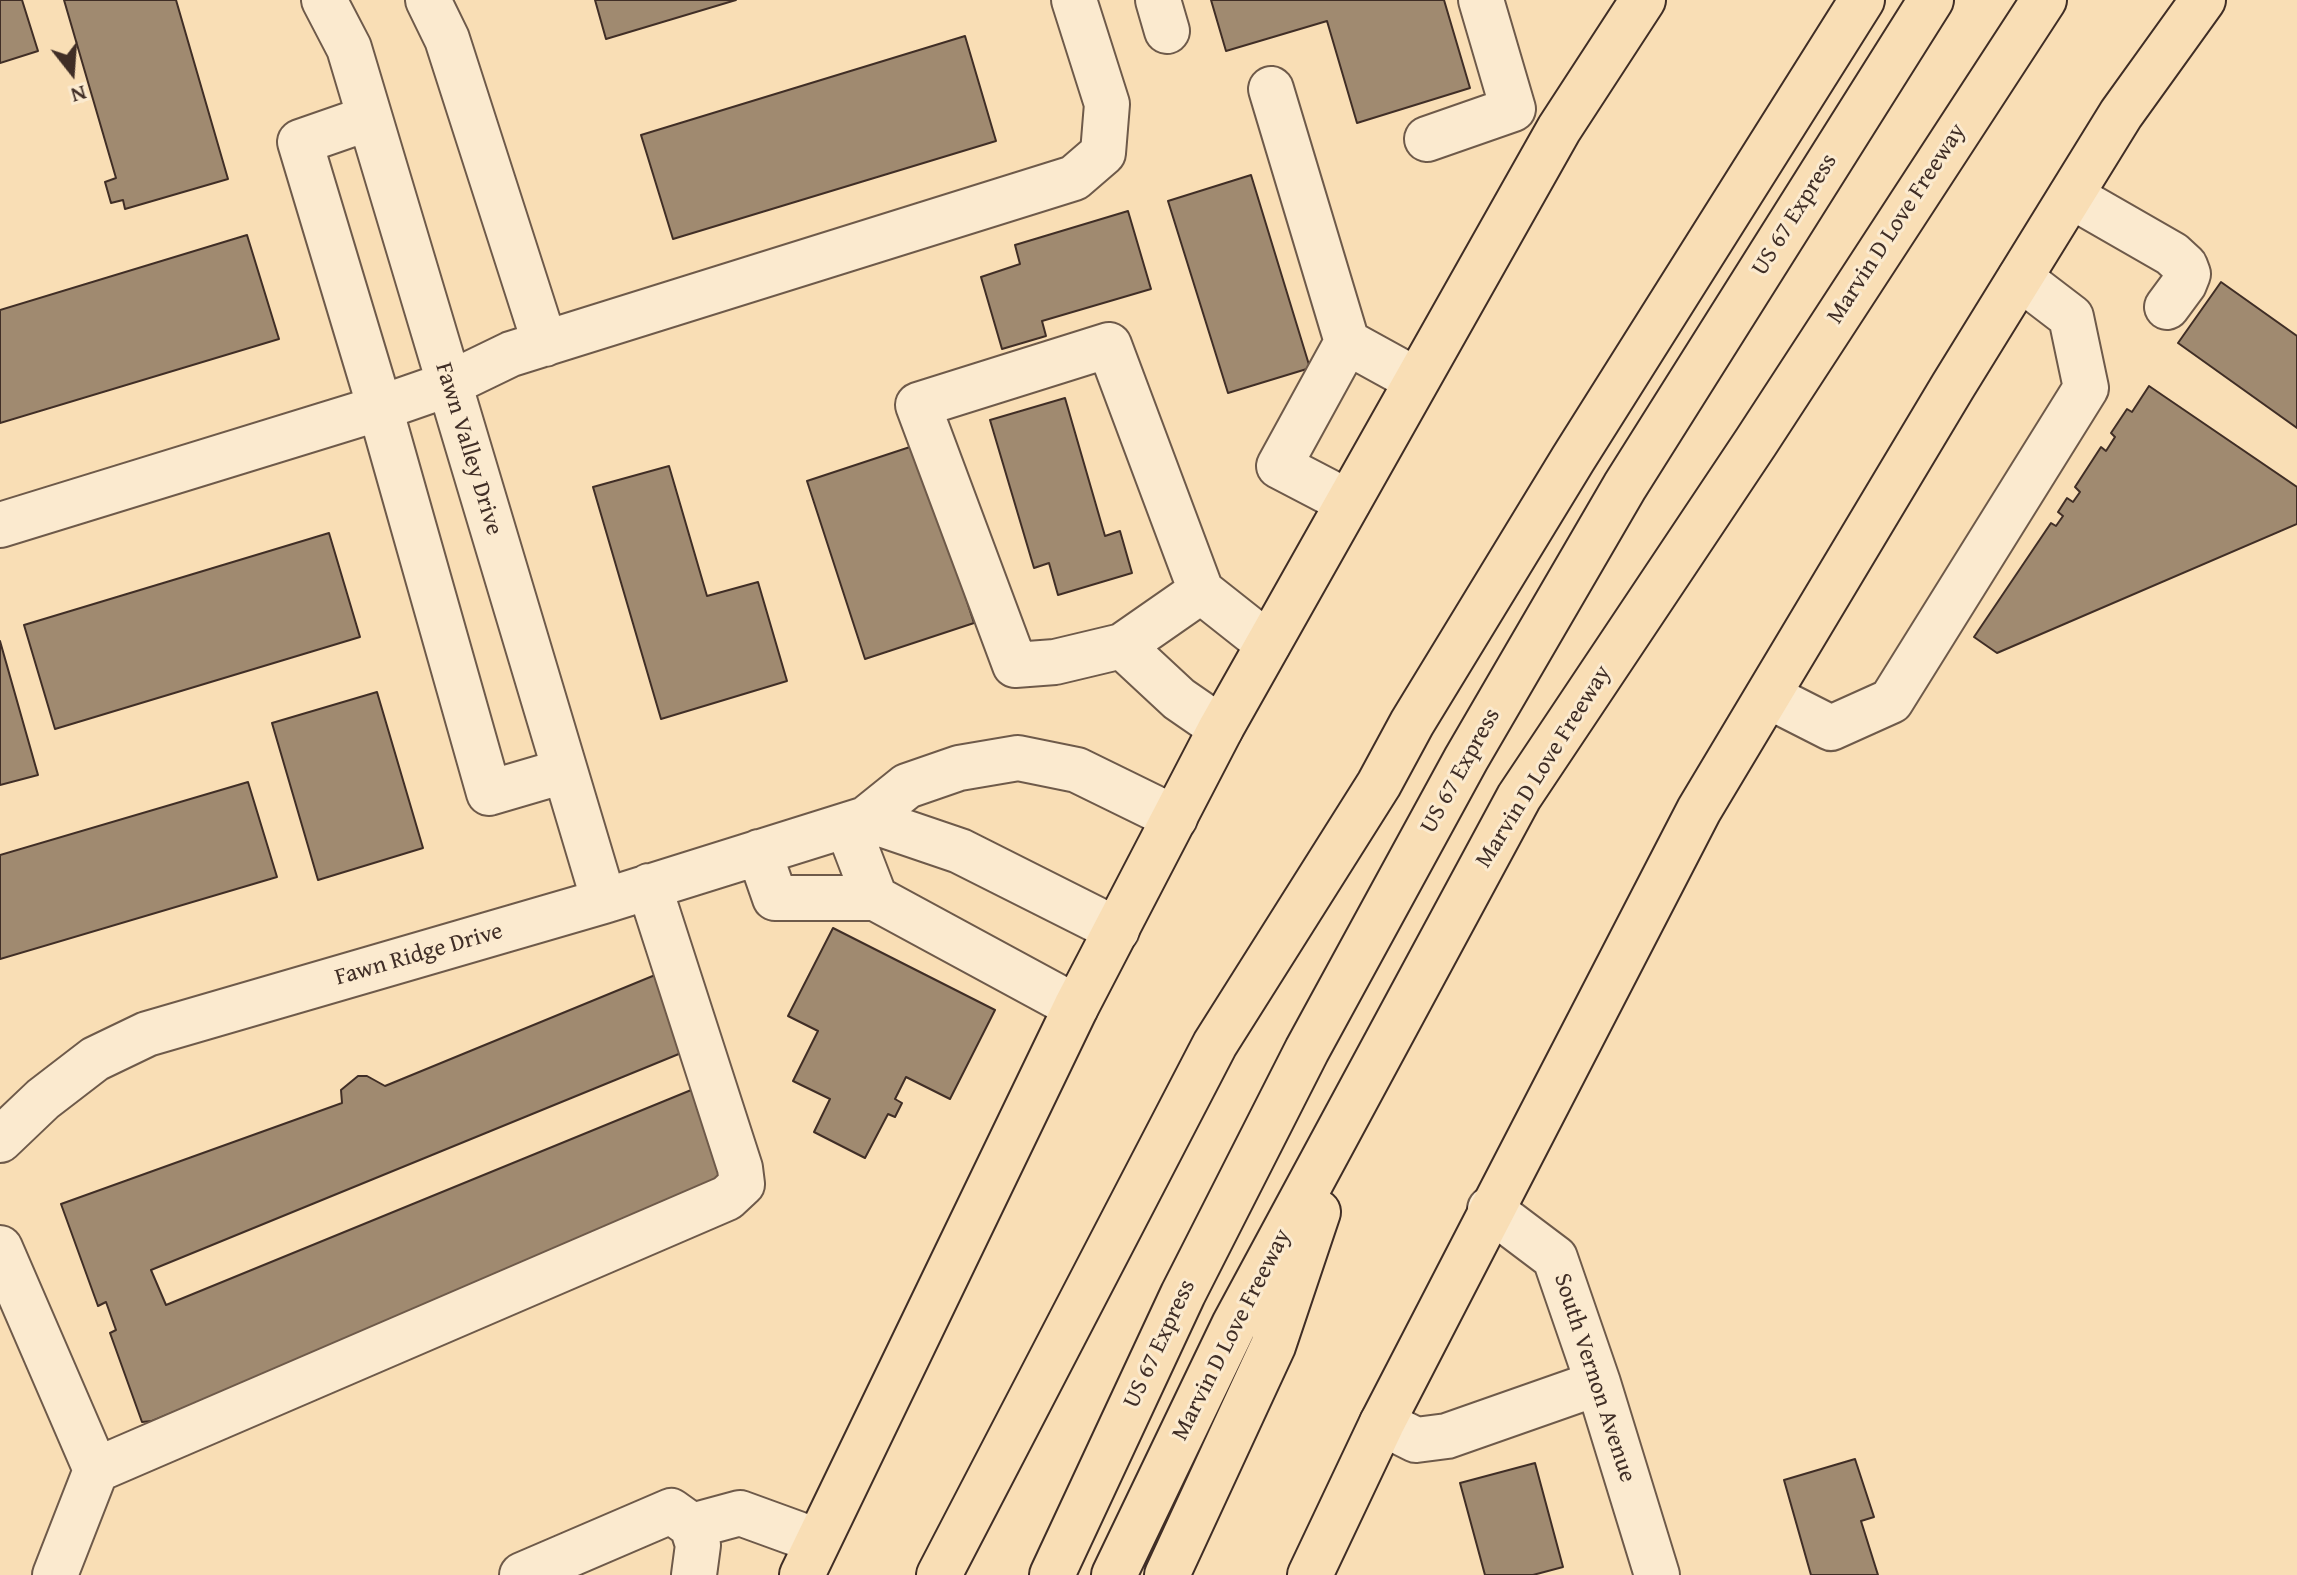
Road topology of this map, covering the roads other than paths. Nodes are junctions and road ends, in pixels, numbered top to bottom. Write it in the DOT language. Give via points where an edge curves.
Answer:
graph roads {
  1 [pos="324,0"];
  2 [pos="428,0"];
  3 [pos="1074,0"];
  4 [pos="1520,0"];
  5 [pos="1643,0"];
  6 [pos="1862,0"];
  7 [pos="1931,0"];
  8 [pos="2044,0"];
  9 [pos="2203,0"];
  10 [pos="1486,16"];
  11 [pos="1271,89"];
  12 [pos="1513,109"];
  13 [pos="369,118"];
  14 [pos="1559,129"];
  15 [pos="1427,139"];
  16 [pos="2071,196"];
  17 [pos="2020,278"];
  18 [pos="2167,307"];
  19 [pos="1347,342"];
  20 [pos="545,344"];
  21 [pos="1416,380"];
  22 [pos="449,384"];
  23 [pos="380,408"];
  24 [pos="1348,502"];
  25 [pos="0,525"];
  26 [pos="1201,591"];
  27 [pos="1268,644"];
  28 [pos="1122,646"];
  29 [pos="1768,696"];
  30 [pos="1221,728"];
  31 [pos="564,771"];
  32 [pos="1175,818"];
  33 [pos="856,822"];
  34 [pos="759,852"];
  35 [pos="649,886"];
  36 [pos="875,898"];
  37 [pos="604,901"];
  38 [pos="1117,930"];
  39 [pos="1076,1007"];
  40 [pos="1358,1091"];
  41 [pos="0,1140"];
  42 [pos="1490,1209"];
  43 [pos="0,1248"];
  44 [pos="1598,1383"];
  45 [pos="1382,1423"];
  46 [pos="96,1470"];
  47 [pos="692,1526"];
  48 [pos="809,1558"];
  49 [pos="55,1575"];
  50 [pos="522,1575"];
  51 [pos="694,1575"];
  52 [pos="939,1575"];
  53 [pos="1052,1575"];
  54 [pos="1114,1575"];
  55 [pos="1167,1575"];
  56 [pos="1310,1575"];
  57 [pos="1657,1575"];
  1 -- 13 [label="street, Fawn Valley Drive" via="349,48"];
  2 -- 20 [label="street" via="447,39"];
  3 -- 20 [label="street" via="1107,104 1103,153 1074,178"];
  4 -- 10 [label="street"];
  5 -- 14 [label="main road"];
  6 -- 52 [label="main road" via="1215,1044"];
  7 -- 53 [label="main road, US 67 Express" via="1625,486 1466,759 1210,1240"];
  8 -- 40 [label="main road, Marvin D Love Freeway" via="1519,797"];
  9 -- 16 [label="main road" via="2121,114"];
  10 -- 12 [label="street"];
  11 -- 19 [label="street"];
  12 -- 14 [label="street"];
  12 -- 15 [label="street"];
  13 -- 22 [label="street, Fawn Valley Drive"];
  13 -- 23 [label="street" via="300,142"];
  14 -- 21 [label="main road"];
  16 -- 17 [label="main road"];
  16 -- 18 [label="street" via="2185,266 2184,284"];
  17 -- 29 [label="main road"];
  17 -- 29 [label="street" via="2071,317 2086,388 1891,701 1831,728"];
  19 -- 21 [label="street"];
  19 -- 24 [label="street" via="1279,466"];
  20 -- 22 [label="street"];
  21 -- 24 [label="main road"];
  22 -- 23 [label="street"];
  22 -- 31 [label="street, Fawn Valley Drive"];
  23 -- 25 [label="street"];
  23 -- 31 [label="street" via="489,793"];
  24 -- 27 [label="main road"];
  26 -- 27 [label="street"];
  26 -- 28 [label="street"];
  26 -- 28 [label="street" via="1109,345 918,405 1015,665 1055,662"];
  27 -- 30 [label="main road"];
  28 -- 30 [label="street" via="1179,699"];
  29 -- 42 [label="main road" via="1699,810"];
  30 -- 32 [label="main road"];
  31 -- 37 [label="street, Fawn Valley Drive"];
  32 -- 33 [label="street, Fawn Ridge Drive" via="1077,770 1018,758 959,768 907,786"];
  32 -- 38 [label="main road"];
  33 -- 34 [label="street, Fawn Ridge Drive"];
  33 -- 36 [label="street"];
  33 -- 38 [label="street" via="960,851"];
  34 -- 35 [label="street, Fawn Ridge Drive"];
  34 -- 36 [label="street" via="775,898"];
  35 -- 37 [label="street, Fawn Ridge Drive"];
  35 -- 46 [label="street" via="740,1168 742,1184 735,1192"];
  36 -- 39 [label="street"];
  37 -- 41 [label="street, Fawn Ridge Drive" via="147,1034 95,1059"];
  38 -- 39 [label="main road"];
  39 -- 48 [label="main road"];
  40 -- 54 [label="main road, Marvin D Love Freeway" via="1234,1325"];
  40 -- 55 [label="main road" via="1273,1346"];
  42 -- 44 [label="street, South Vernon Avenue" via="1555,1258"];
  42 -- 45 [label="main road"];
  43 -- 46 [label="street"];
  44 -- 45 [label="street" via="1447,1436 1416,1440"];
  44 -- 57 [label="street, South Vernon Avenue"];
  45 -- 56 [label="main road"];
  46 -- 49 [label="street"];
  47 -- 48 [label="street" via="740,1513"];
  47 -- 50 [label="street" via="671,1511"];
  47 -- 51 [label="street" via="698,1545"];
}
